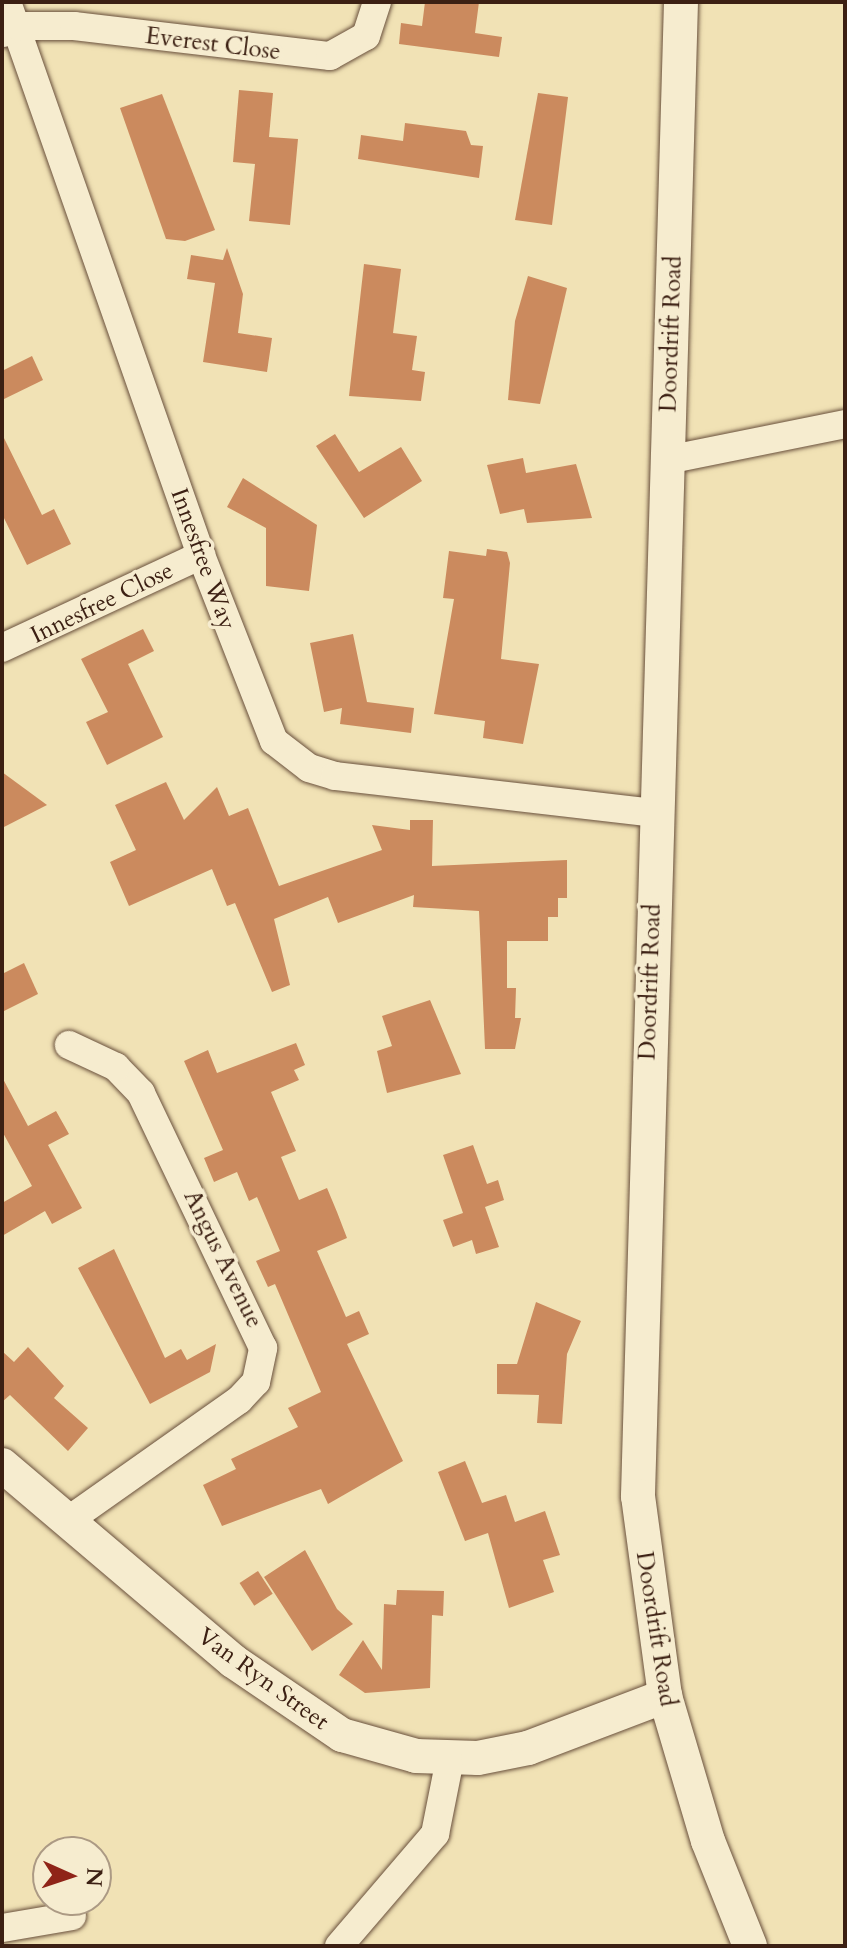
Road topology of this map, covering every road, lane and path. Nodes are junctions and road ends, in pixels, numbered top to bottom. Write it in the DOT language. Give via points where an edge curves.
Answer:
graph roads {
  1 [pos="377,2"];
  2 [pos="681,2"];
  3 [pos="9,20"];
  4 [pos="845,424"];
  5 [pos="667,460"];
  6 [pos="201,555"];
  7 [pos="2,648"];
  8 [pos="655,813"];
  9 [pos="69,1045"];
  10 [pos="2,1465"];
  11 [pos="66,1522"];
  12 [pos="665,1696"];
  13 [pos="450,1759"];
  14 [pos="72,1916"];
  15 [pos="2,1928"];
  16 [pos="339,1946"];
  17 [pos="750,1946"];
  1 -- 3 [label="street, Everest Close" via="366,36 330,56"];
  2 -- 5 [label="street, Doordrift Road"];
  3 -- 6 [label="street, Innesfree Way"];
  4 -- 5 [label="street"];
  5 -- 8 [label="street, Doordrift Road"];
  6 -- 7 [label="street, Innesfree Close"];
  6 -- 8 [label="street, Innesfree Way" via="262,721 309,768 362,781"];
  8 -- 12 [label="street, Doordrift Road" via="637,1422 642,1553"];
  9 -- 11 [label="street, Angus Avenue" via="116,1067 141,1093 263,1348 256,1382 239,1400"];
  10 -- 11 [label="street, Van Ryn Street"];
  11 -- 13 [label="street, Van Ryn Street" via="293,1707 342,1735"];
  12 -- 13 [label="street, Van Ryn Street" via="528,1748"];
  12 -- 17 [label="street, Doordrift Road" via="708,1841"];
  13 -- 16 [label="street" via="435,1834"];
  14 -- 15 [label="street"];
}
